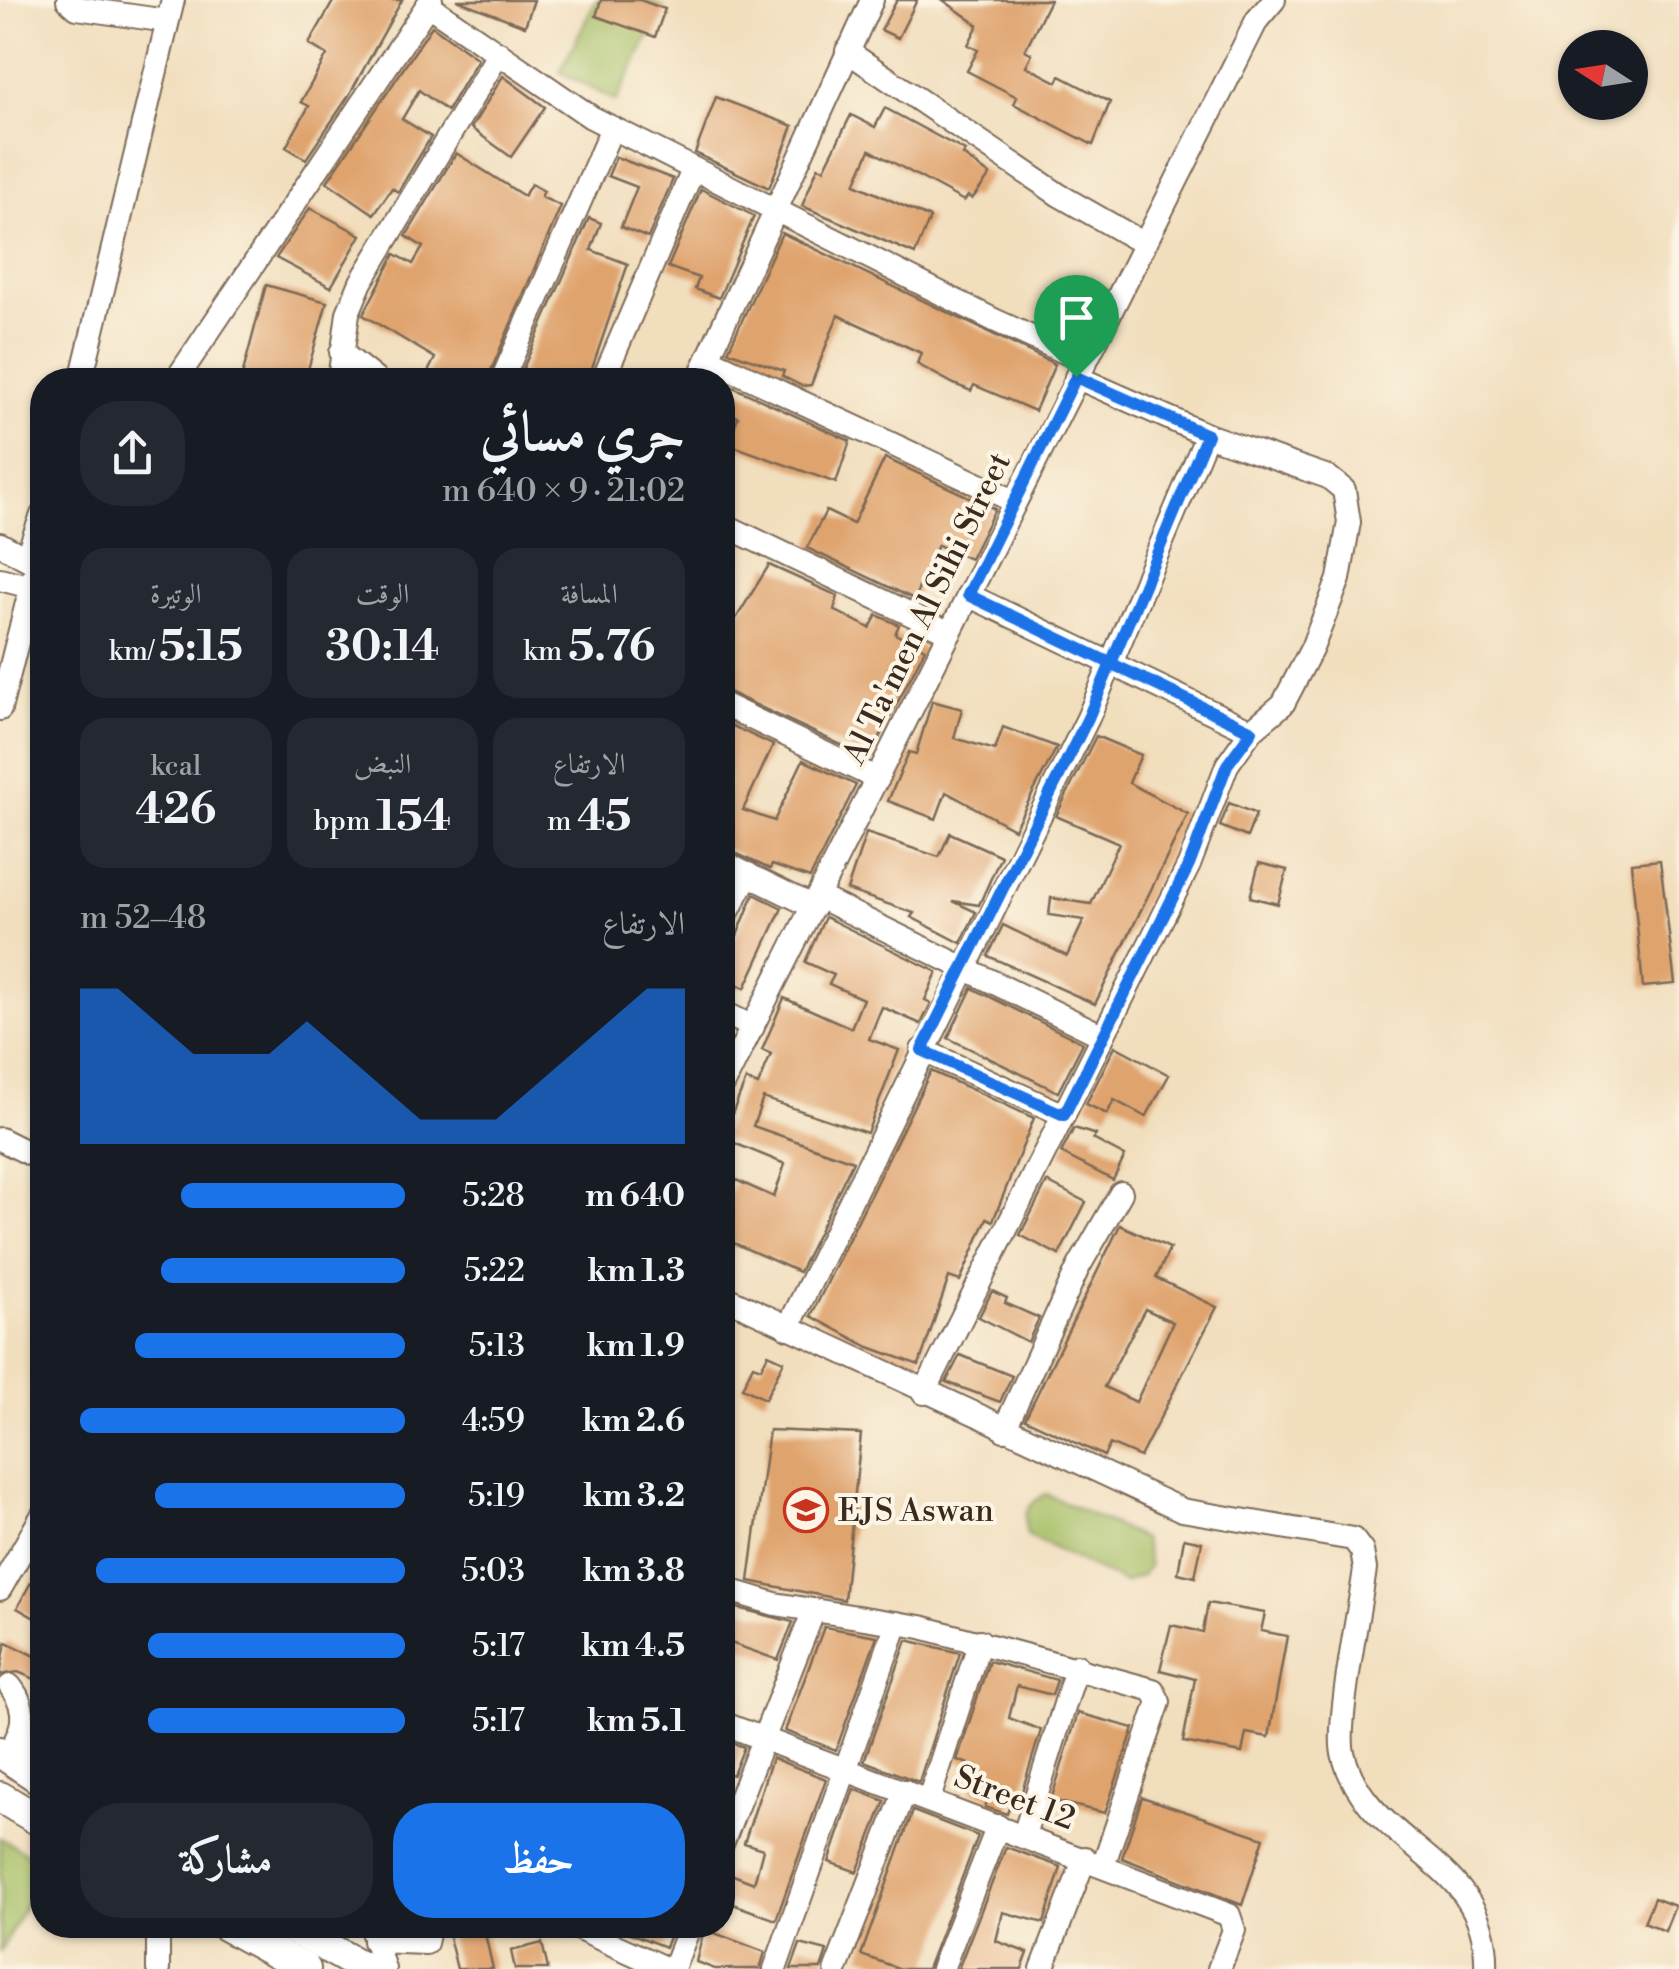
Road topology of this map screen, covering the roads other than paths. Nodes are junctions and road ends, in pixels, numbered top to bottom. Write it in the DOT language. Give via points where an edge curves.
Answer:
graph roads {
  1 [pos="68,0"];
  2 [pos="872,0"];
  3 [pos="1250,0"];
  4 [pos="1274,0"];
  5 [pos="429,2"];
  6 [pos="170,10"];
  7 [pos="847,50"];
  8 [pos="1242,50"];
  9 [pos="499,53"];
  10 [pos="612,128"];
  11 [pos="693,170"];
  12 [pos="777,211"];
  13 [pos="1143,243"];
  14 [pos="341,352"];
  15 [pos="709,358"];
  16 [pos="84,368"];
  17 [pos="184,368"];
  18 [pos="340,368"];
  19 [pos="361,368"];
  20 [pos="507,368"];
  21 [pos="608,368"];
  22 [pos="704,368"];
  23 [pos="730,368"];
  24 [pos="1080,369"];
  25 [pos="735,370"];
  26 [pos="1207,435"];
  27 [pos="1014,501"];
  28 [pos="735,530"];
  29 [pos="0,544"];
  30 [pos="30,566"];
  31 [pos="30,570"];
  32 [pos="0,580"];
  33 [pos="30,585"];
  34 [pos="968,595"];
  35 [pos="950,633"];
  36 [pos="1113,662"];
  37 [pos="0,709"];
  38 [pos="735,710"];
  39 [pos="1252,731"];
  40 [pos="878,779"];
  41 [pos="735,868"];
  42 [pos="748,874"];
  43 [pos="735,898"];
  44 [pos="816,902"];
  45 [pos="964,966"];
  46 [pos="735,1018"];
  47 [pos="753,1027"];
  48 [pos="1103,1036"];
  49 [pos="922,1050"];
  50 [pos="735,1062"];
  51 [pos="1064,1115"];
  52 [pos="0,1139"];
  53 [pos="30,1154"];
  54 [pos="1121,1194"];
  55 [pos="735,1302"];
  56 [pos="788,1328"];
  57 [pos="924,1393"];
  58 [pos="1004,1430"];
  59 [pos="30,1537"];
  60 [pos="0,1590"];
  61 [pos="735,1591"];
  62 [pos="814,1610"];
  63 [pos="898,1623"];
  64 [pos="980,1641"];
  65 [pos="1076,1666"];
  66 [pos="10,1686"];
  67 [pos="735,1728"];
  68 [pos="764,1738"];
  69 [pos="18,1764"];
  70 [pos="847,1770"];
  71 [pos="905,1791"];
  72 [pos="0,1797"];
  73 [pos="929,1799"];
  74 [pos="735,1811"];
  75 [pos="30,1815"];
  76 [pos="998,1826"];
  77 [pos="1024,1836"];
  78 [pos="1094,1862"];
  79 [pos="161,1938"];
  80 [pos="249,1938"];
  81 [pos="344,1938"];
  82 [pos="427,1938"];
  83 [pos="603,1938"];
  84 [pos="684,1938"];
  85 [pos="370,1945"];
  86 [pos="166,1965"];
  87 [pos="306,1969"];
  88 [pos="384,1969"];
  89 [pos="670,1969"];
  90 [pos="774,1969"];
  91 [pos="836,1969"];
  92 [pos="942,1969"];
  93 [pos="1042,1969"];
  94 [pos="1219,1969"];
  95 [pos="1486,1969"];
  1 -- 6 [label="street" via="77,8"];
  2 -- 7 [label="street"];
  3 -- 8 [label="street"];
  4 -- 8 [label="street, Al Ta'men Al Sihi Street"];
  5 -- 9 [label="street"];
  5 -- 17 [label="street"];
  6 -- 16 [label="street"];
  7 -- 12 [label="street"];
  7 -- 13 [label="street"];
  8 -- 13 [label="street, Al Ta'men Al Sihi Street"];
  9 -- 10 [label="street"];
  9 -- 14 [label="street" via="361,282"];
  10 -- 11 [label="street"];
  10 -- 20 [label="street"];
  11 -- 12 [label="street"];
  11 -- 21 [label="street"];
  12 -- 15 [label="street"];
  12 -- 24 [label="street"];
  13 -- 24 [label="street, Al Ta'men Al Sihi Street"];
  14 -- 18 [label="street"];
  14 -- 19 [label="street"];
  15 -- 22 [label="street"];
  15 -- 23 [label="street"];
  24 -- 26 [label="street"];
  24 -- 27 [label="street, Al Ta'men Al Sihi Street"];
  25 -- 27 [label="street"];
  26 -- 36 [label="street"];
  26 -- 39 [label="street" via="1328,477 1344,490 1347,506 1339,579 1312,648 1282,704"];
  27 -- 34 [label="street, Al Ta'men Al Sihi Street"];
  28 -- 35 [label="street"];
  29 -- 30 [label="street"];
  31 -- 32 [label="street"];
  33 -- 37 [label="street"];
  34 -- 35 [label="street, Al Ta'men Al Sihi Street"];
  34 -- 36 [label="street"];
  35 -- 40 [label="street, Al Ta'men Al Sihi Street"];
  36 -- 39 [label="street"];
  36 -- 45 [label="street"];
  38 -- 40 [label="street"];
  39 -- 48 [label="street" via="1227,765 1189,865"];
  40 -- 44 [label="street, Al Ta'men Al Sihi Street"];
  41 -- 42 [label="street"];
  42 -- 43 [label="street"];
  42 -- 44 [label="street"];
  44 -- 45 [label="street"];
  44 -- 47 [label="street, Al Ta'men Al Sihi Street"];
  45 -- 48 [label="street"];
  45 -- 49 [label="street"];
  46 -- 47 [label="street"];
  47 -- 50 [label="street, Al Ta'men Al Sihi Street"];
  48 -- 51 [label="street"];
  49 -- 51 [label="street"];
  49 -- 56 [label="street"];
  51 -- 57 [label="street"];
  52 -- 53 [label="street"];
  54 -- 58 [label="street" via="1078,1268"];
  55 -- 56 [label="street"];
  56 -- 57 [label="street"];
  57 -- 58 [label="street"];
  58 -- 95 [label="street" via="1197,1516 1353,1540 1362,1550 1342,1750 1363,1798 1467,1896 1484,1933"];
  59 -- 60 [label="street"];
  61 -- 62 [label="street"];
  62 -- 63 [label="street"];
  62 -- 68 [label="street"];
  63 -- 64 [label="street"];
  63 -- 70 [label="street"];
  64 -- 65 [label="street"];
  64 -- 73 [label="street"];
  65 -- 77 [label="street"];
  65 -- 78 [label="street" via="1153,1690 1159,1702"];
  66 -- 69 [label="street" via="24,1715"];
  67 -- 68 [label="street, Street 12"];
  68 -- 70 [label="street, Street 12"];
  68 -- 74 [label="street"];
  70 -- 71 [label="street, Street 12"];
  70 -- 90 [label="street"];
  71 -- 73 [label="street, Street 12"];
  71 -- 91 [label="street"];
  72 -- 75 [label="main road"];
  73 -- 76 [label="street, Street 12"];
  76 -- 77 [label="street, Street 12"];
  76 -- 92 [label="street"];
  77 -- 78 [label="street, Street 12"];
  78 -- 93 [label="street"];
  78 -- 94 [label="street, Street 12" via="1229,1915 1234,1930"];
  79 -- 86 [label="street"];
  80 -- 87 [label="main road"];
  81 -- 85 [label="main road"];
  82 -- 85 [label="street"];
  83 -- 89 [label="street"];
  84 -- 89 [label="street"];
  85 -- 88 [label="street"];
}
